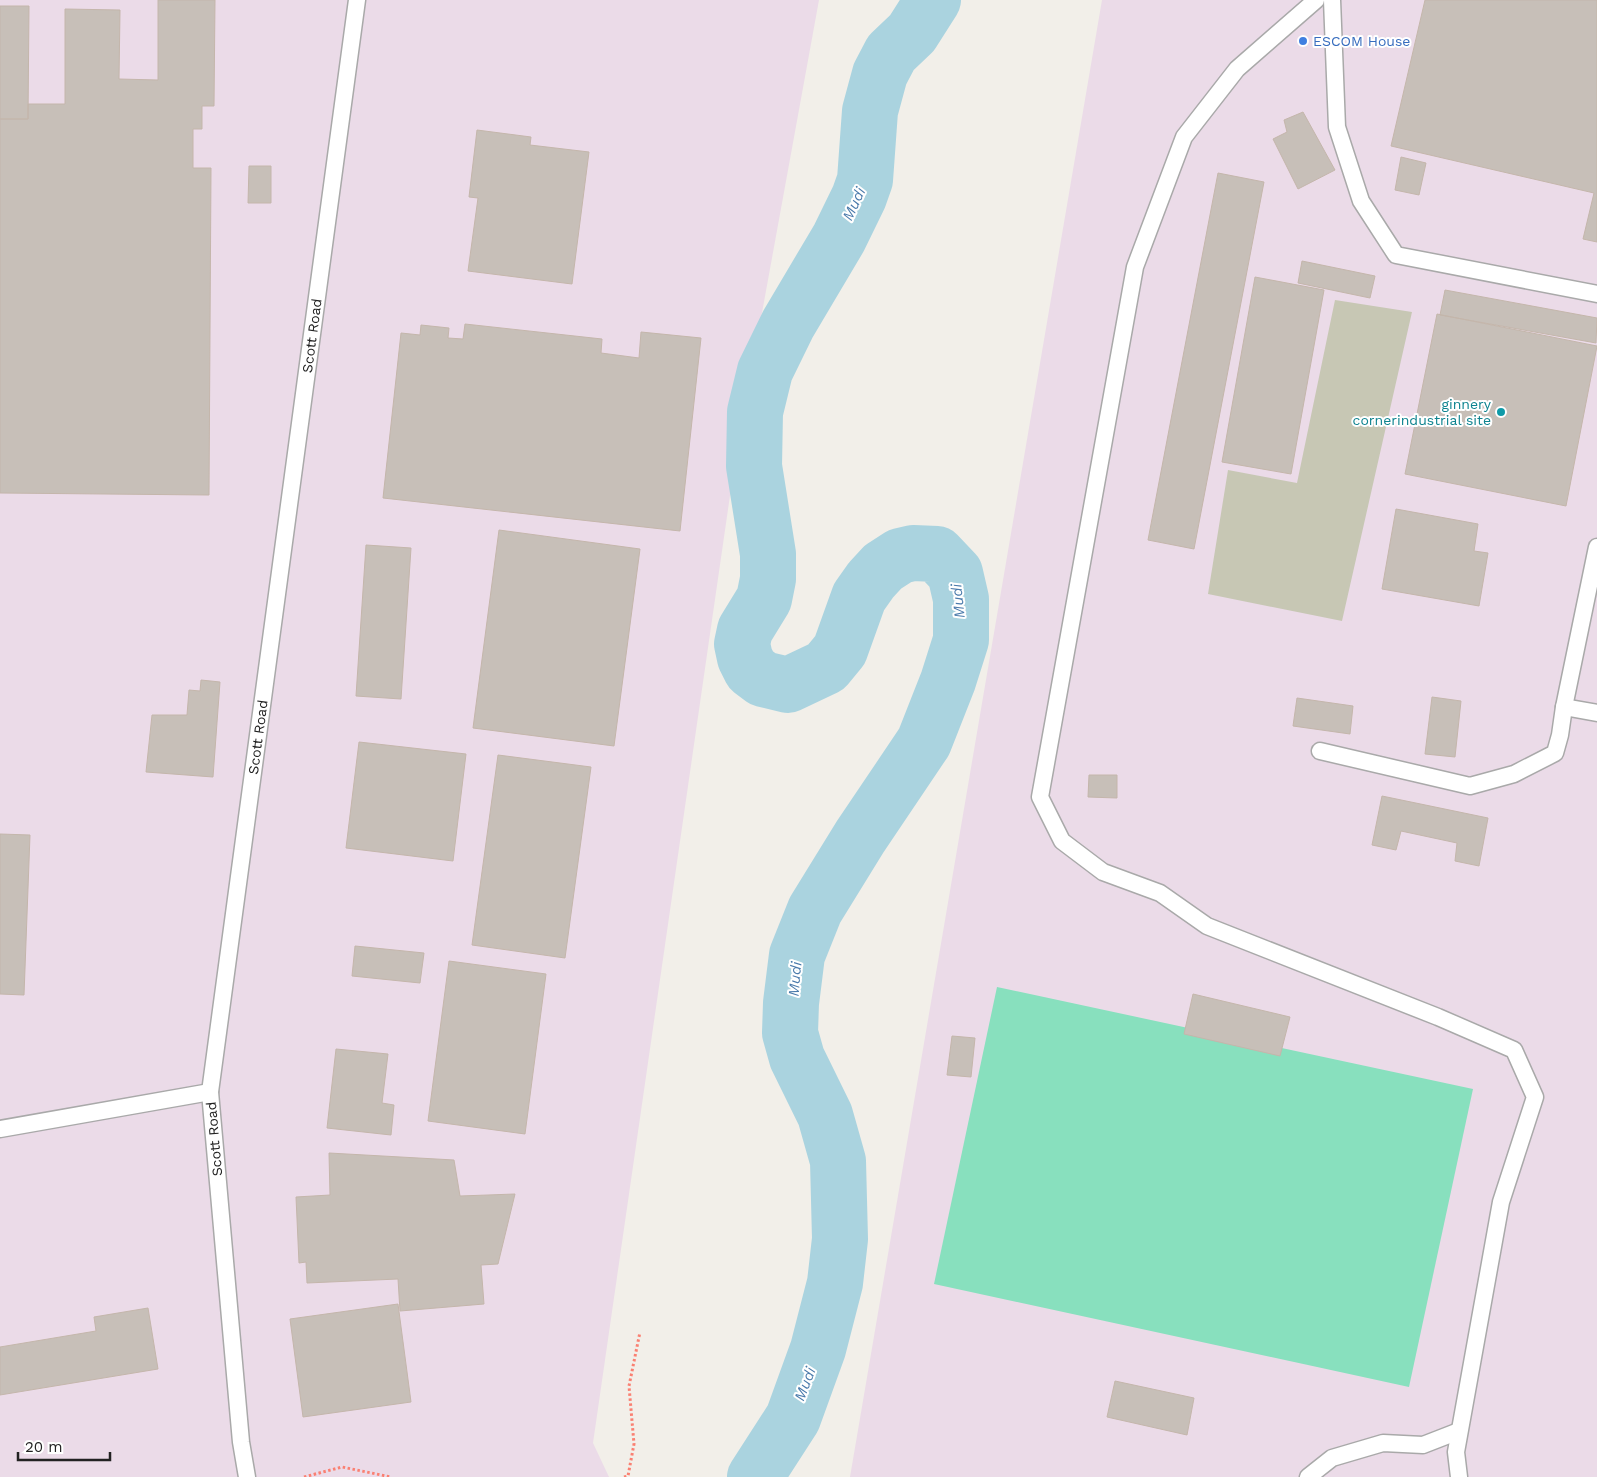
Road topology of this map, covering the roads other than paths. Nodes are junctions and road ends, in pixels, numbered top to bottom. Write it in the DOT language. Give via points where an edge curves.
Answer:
graph roads {
  1 [pos="357,0"];
  2 [pos="1316,0"];
  3 [pos="1332,0"];
  4 [pos="1597,294"];
  5 [pos="1597,547"];
  6 [pos="1564,707"];
  7 [pos="1597,713"];
  8 [pos="1320,751"];
  9 [pos="210,1092"];
  10 [pos="0,1129"];
  11 [pos="1459,1431"];
  12 [pos="247,1477"];
  13 [pos="1308,1477"];
  14 [pos="1459,1477"];
  1 -- 9 [label="lane, Scott Road"];
  2 -- 11 [label="lane" via="1237,69 1184,137 1135,267 1040,797 1062,841 1103,872 1160,893 1207,926 1514,1050 1534,1097 1501,1202"];
  3 -- 4 [label="lane" via="1337,127 1361,202 1396,255"];
  5 -- 6 [label="lane"];
  6 -- 7 [label="lane"];
  6 -- 8 [label="lane" via="1555,752 1514,774 1470,786"];
  9 -- 10 [label="lane"];
  9 -- 12 [label="lane, Scott Road" via="241,1442"];
  11 -- 13 [label="lane" via="1423,1445 1383,1443 1332,1458"];
  11 -- 14 [label="lane" via="1456,1452"];
}
